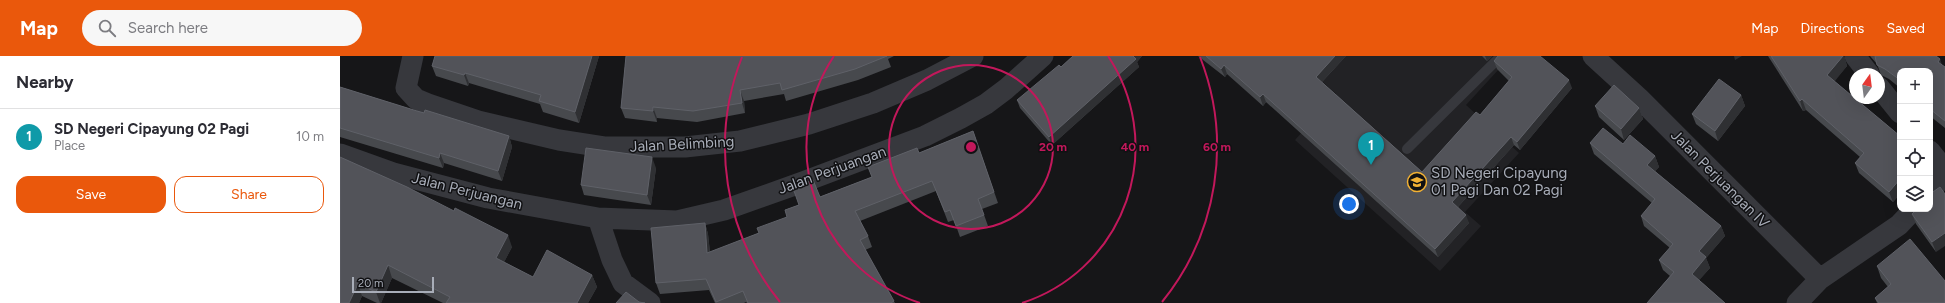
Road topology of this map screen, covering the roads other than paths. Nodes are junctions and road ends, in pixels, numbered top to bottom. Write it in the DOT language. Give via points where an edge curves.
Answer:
graph roads {
  1 [pos="413,56"];
  2 [pos="973,56"];
  3 [pos="1043,56"];
  4 [pos="1501,56"];
  5 [pos="1593,56"];
  6 [pos="1856,57"];
  7 [pos="1864,68"];
  8 [pos="1885,94"];
  9 [pos="1897,109"];
  10 [pos="1407,149"];
  11 [pos="340,154"];
  12 [pos="1933,155"];
  13 [pos="1933,188"];
  14 [pos="1911,212"];
  15 [pos="598,218"];
  16 [pos="1820,279"];
  17 [pos="650,303"];
  18 [pos="1796,303"];
  1 -- 2 [label="street, Jalan Belimbing" via="406,88 416,99 478,121 559,140 604,147 685,147 740,141 809,124 873,103 927,80"];
  3 -- 15 [label="street, Jalan Perjuangan" via="1006,89 961,118 925,136 803,182 724,210 677,221"];
  4 -- 10 [label="lane"];
  5 -- 16 [label="street, Jalan Perjuangan IV" via="1639,98"];
  6 -- 7 [label="street"];
  8 -- 9 [label="street"];
  11 -- 15 [label="street, Jalan Perjuangan" via="368,165 473,195"];
  12 -- 13 [label="street" via="1942,166 1945,175"];
  14 -- 16 [label="street" via="1899,225"];
  15 -- 17 [label="street" via="623,283"];
  16 -- 18 [label="street"];
}
